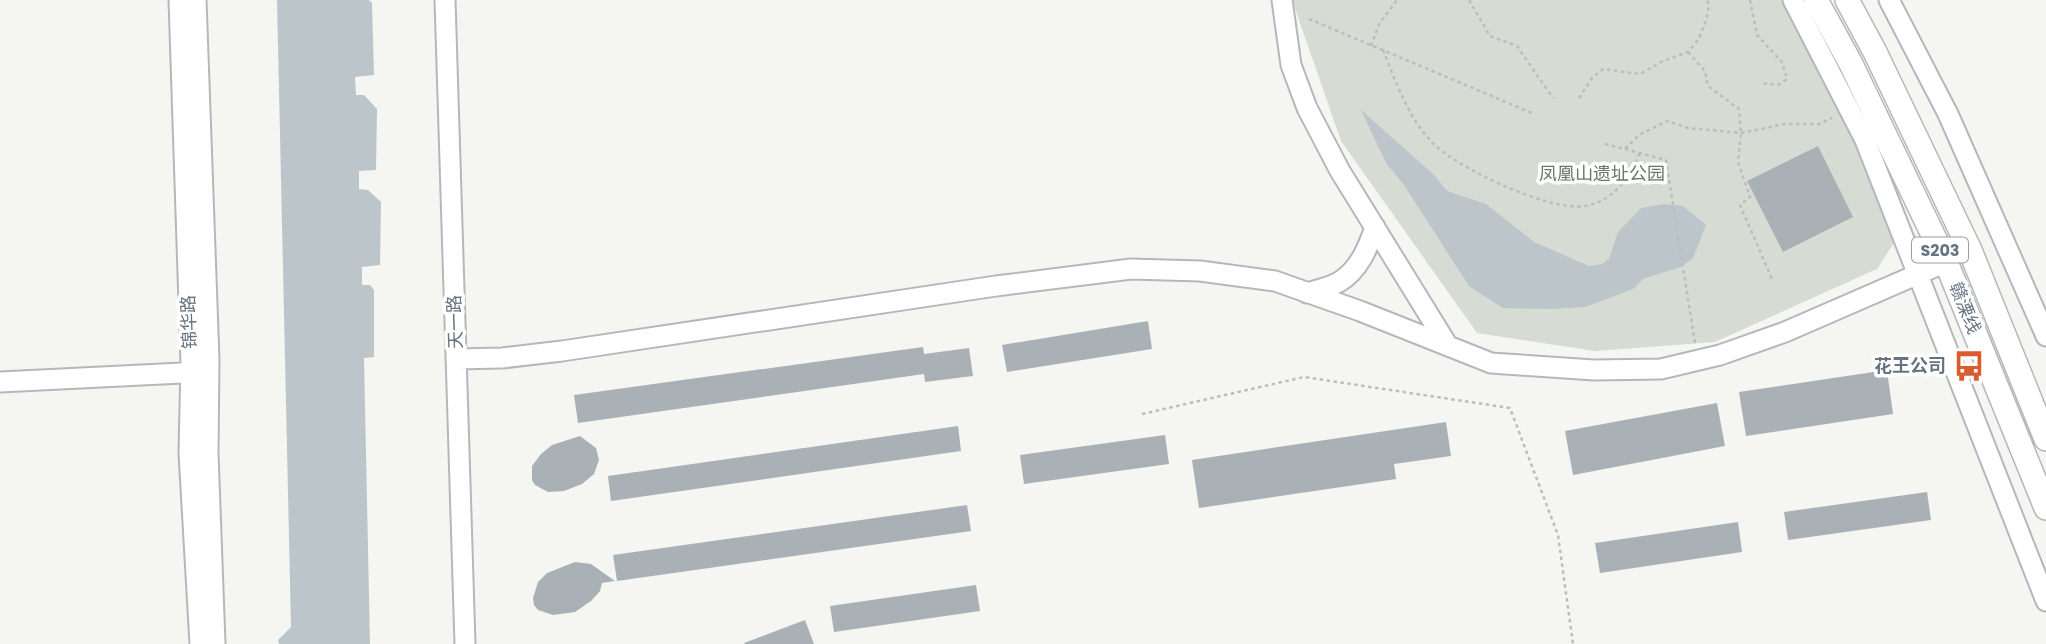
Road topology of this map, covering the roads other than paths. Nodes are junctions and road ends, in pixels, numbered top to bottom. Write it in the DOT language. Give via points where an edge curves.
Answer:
graph roads {
  1 [pos="179,0"];
  2 [pos="196,0"];
  3 [pos="445,0"];
  4 [pos="1282,0"];
  5 [pos="1793,0"];
  6 [pos="1816,0"];
  7 [pos="1847,0"];
  8 [pos="1889,0"];
  9 [pos="1375,227"];
  10 [pos="1946,262"];
  11 [pos="1917,275"];
  12 [pos="1307,293"];
  13 [pos="2046,336"];
  14 [pos="1448,346"];
  15 [pos="456,359"];
  16 [pos="200,372"];
  17 [pos="0,382"];
  18 [pos="2046,439"];
  19 [pos="2046,508"];
  20 [pos="2046,601"];
  21 [pos="200,644"];
  22 [pos="215,644"];
  23 [pos="465,644"];
  1 -- 16 [label="street, 锦华路"];
  2 -- 16 [label="street, 锦华路"];
  3 -- 15 [label="street, 天一路"];
  4 -- 9 [label="street" via="1291,65 1307,108"];
  5 -- 11 [label="street" via="1865,140"];
  6 -- 10 [label="main road, 赣溧线 / S203"];
  7 -- 18 [label="main road, 赣溧线 / S203" via="1970,250"];
  8 -- 13 [label="street" via="1948,114"];
  9 -- 12 [label="street" via="1367,251 1354,268 1338,282"];
  9 -- 14 [label="street"];
  10 -- 11 [label="street"];
  10 -- 19 [label="main road, 赣溧线 / S203"];
  11 -- 14 [label="street" via="1785,332 1661,369 1491,363"];
  11 -- 20 [label="street"];
  12 -- 14 [label="street"];
  12 -- 15 [label="street" via="1275,281 1200,271 1131,269 562,351"];
  15 -- 23 [label="street, 天一路"];
  16 -- 17 [label="street"];
  16 -- 21 [label="street, 锦华路" via="189,453"];
  16 -- 22 [label="street, 锦华路" via="208,453"];
}
